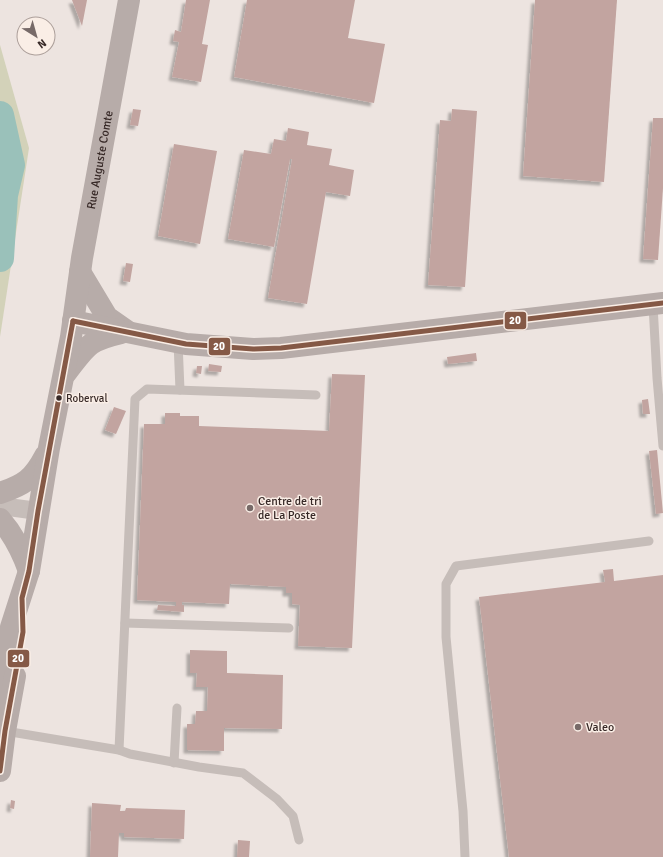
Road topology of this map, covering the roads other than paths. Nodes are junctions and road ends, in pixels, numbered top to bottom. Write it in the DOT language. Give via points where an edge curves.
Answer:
graph roads {
  1 [pos="129,0"];
  2 [pos="80,272"];
  3 [pos="658,304"];
  4 [pos="73,321"];
  5 [pos="128,331"];
  6 [pos="178,342"];
  7 [pos="64,375"];
  8 [pos="660,377"];
  9 [pos="180,390"];
  10 [pos="316,395"];
  11 [pos="663,446"];
  12 [pos="49,448"];
  13 [pos="0,494"];
  14 [pos="0,506"];
  15 [pos="38,511"];
  16 [pos="0,519"];
  17 [pos="649,541"];
  18 [pos="29,571"];
  19 [pos="22,598"];
  20 [pos="125,623"];
  21 [pos="289,628"];
  22 [pos="0,692"];
  23 [pos="177,708"];
  24 [pos="2,730"];
  25 [pos="119,750"];
  26 [pos="174,763"];
  27 [pos="0,771"];
  28 [pos="299,840"];
  29 [pos="465,857"];
  1 -- 2 [label="street, Rue Auguste Comte"];
  2 -- 4 [label="street, Rue Auguste Comte"];
  2 -- 5 [label="street" via="107,317"];
  3 -- 6 [label="street" via="281,348 253,349"];
  3 -- 8 [label="lane"];
  4 -- 5 [label="street"];
  4 -- 7 [label="street, Rue Auguste Comte"];
  5 -- 6 [label="street"];
  5 -- 7 [label="street" via="88,344"];
  6 -- 9 [label="lane"];
  7 -- 12 [label="street, Rue Auguste Comte"];
  8 -- 11 [label="lane"];
  9 -- 10 [label="lane"];
  9 -- 20 [label="lane" via="147,389 135,399"];
  12 -- 13 [label="street" via="35,474 25,483"];
  12 -- 15 [label="street"];
  14 -- 15 [label="street"];
  15 -- 18 [label="street"];
  16 -- 18 [label="street" via="11,532"];
  17 -- 29 [label="lane" via="456,566 446,584 446,637"];
  18 -- 19 [label="street"];
  19 -- 22 [label="street" via="11,627"];
  19 -- 24 [label="street" via="23,632"];
  20 -- 21 [label="lane"];
  20 -- 25 [label="lane"];
  23 -- 26 [label="lane"];
  24 -- 25 [label="lane"];
  24 -- 27 [label="street"];
  25 -- 26 [label="lane"];
  26 -- 28 [label="lane" via="243,774 277,798 293,816"];
}
